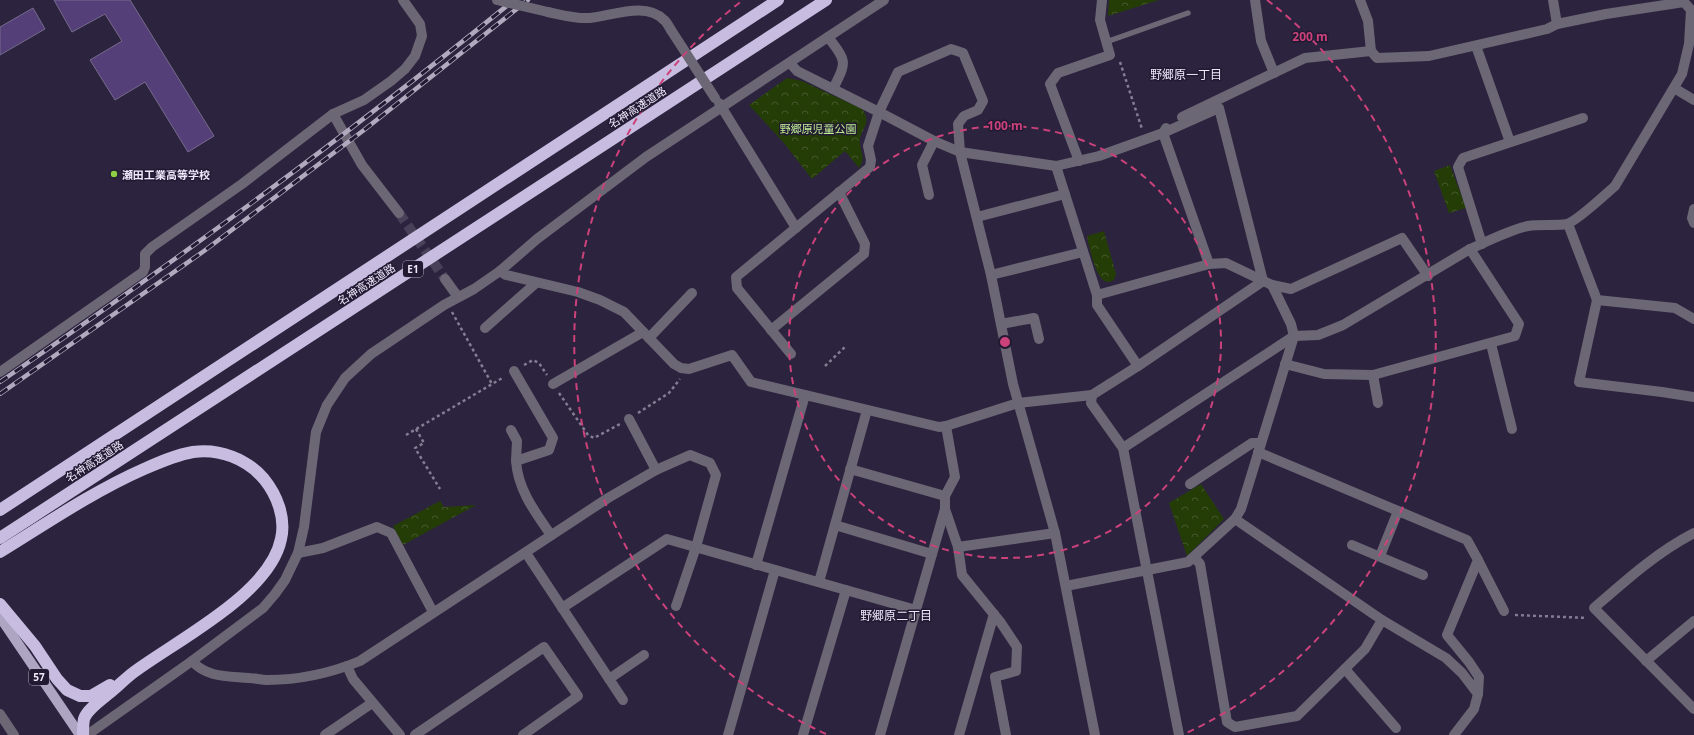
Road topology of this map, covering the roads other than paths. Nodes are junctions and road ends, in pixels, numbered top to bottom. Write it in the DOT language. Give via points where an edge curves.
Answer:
graph roads {
  1 [pos="403,0"];
  2 [pos="497,0"];
  3 [pos="778,0"];
  4 [pos="826,0"];
  5 [pos="884,0"];
  6 [pos="1102,0"];
  7 [pos="1255,0"];
  8 [pos="1360,0"];
  9 [pos="1553,0"];
  10 [pos="1188,13"];
  11 [pos="1557,24"];
  12 [pos="828,37"];
  13 [pos="1106,42"];
  14 [pos="1476,46"];
  15 [pos="1371,51"];
  16 [pos="790,63"];
  17 [pos="1274,73"];
  18 [pos="1674,88"];
  19 [pos="833,89"];
  20 [pos="1694,100"];
  21 [pos="721,107"];
  22 [pos="879,112"];
  23 [pos="333,114"];
  24 [pos="1583,118"];
  25 [pos="1163,132"];
  26 [pos="934,141"];
  27 [pos="1510,142"];
  28 [pos="960,152"];
  29 [pos="1079,162"];
  30 [pos="1056,166"];
  31 [pos="839,192"];
  32 [pos="1065,194"];
  33 [pos="929,195"];
  34 [pos="1694,209"];
  35 [pos="399,213"];
  36 [pos="977,217"];
  37 [pos="1694,223"];
  38 [pos="1568,224"];
  39 [pos="796,228"];
  40 [pos="1482,244"];
  41 [pos="1470,249"];
  42 [pos="1083,252"];
  43 [pos="1209,264"];
  44 [pos="500,270"];
  45 [pos="991,275"];
  46 [pos="1428,276"];
  47 [pos="445,279"];
  48 [pos="536,283"];
  49 [pos="1267,283"];
  50 [pos="692,293"];
  51 [pos="1097,295"];
  52 [pos="458,297"];
  53 [pos="1596,300"];
  54 [pos="1694,319"];
  55 [pos="1001,324"];
  56 [pos="485,328"];
  57 [pos="771,330"];
  58 [pos="646,335"];
  59 [pos="1294,336"];
  60 [pos="1039,339"];
  61 [pos="1491,344"];
  62 [pos="791,354"];
  63 [pos="1285,364"];
  64 [pos="1138,366"];
  65 [pos="514,371"];
  66 [pos="0,372"];
  67 [pos="1373,375"];
  68 [pos="553,384"];
  69 [pos="804,395"];
  70 [pos="1092,395"];
  71 [pos="1694,398"];
  72 [pos="1018,403"];
  73 [pos="1378,404"];
  74 [pos="867,410"];
  75 [pos="629,419"];
  76 [pos="946,426"];
  77 [pos="1512,429"];
  78 [pos="511,430"];
  79 [pos="1259,447"];
  80 [pos="1123,448"];
  81 [pos="516,461"];
  82 [pos="850,469"];
  83 [pos="656,470"];
  84 [pos="1190,484"];
  85 [pos="945,496"];
  86 [pos="946,509"];
  87 [pos="0,510"];
  88 [pos="1398,511"];
  89 [pos="1235,519"];
  90 [pos="835,525"];
  91 [pos="1055,533"];
  92 [pos="1694,533"];
  93 [pos="551,535"];
  94 [pos="0,538"];
  95 [pos="1352,545"];
  96 [pos="696,547"];
  97 [pos="958,547"];
  98 [pos="0,552"];
  99 [pos="298,553"];
  100 [pos="526,553"];
  101 [pos="932,554"];
  102 [pos="1380,556"];
  103 [pos="1194,557"];
  104 [pos="1478,560"];
  105 [pos="756,564"];
  106 [pos="775,570"];
  107 [pos="1147,570"];
  108 [pos="1423,575"];
  109 [pos="819,582"];
  110 [pos="1066,586"];
  111 [pos="846,590"];
  112 [pos="0,604"];
  113 [pos="676,606"];
  114 [pos="562,608"];
  115 [pos="916,610"];
  116 [pos="1504,611"];
  117 [pos="434,612"];
  118 [pos="994,614"];
  119 [pos="1382,620"];
  120 [pos="1694,621"];
  121 [pos="2,624"];
  122 [pos="644,655"];
  123 [pos="192,661"];
  124 [pos="1646,661"];
  125 [pos="347,666"];
  126 [pos="1345,669"];
  127 [pos="134,672"];
  128 [pos="609,679"];
  129 [pos="1478,694"];
  130 [pos="623,700"];
  131 [pos="372,703"];
  132 [pos="1694,709"];
  133 [pos="0,714"];
  134 [pos="1396,728"];
  135 [pos="94,733"];
  136 [pos="14,735"];
  137 [pos="81,735"];
  138 [pos="325,735"];
  139 [pos="400,735"];
  140 [pos="415,735"];
  141 [pos="523,735"];
  142 [pos="728,735"];
  143 [pos="803,735"];
  144 [pos="880,735"];
  145 [pos="959,735"];
  146 [pos="1006,735"];
  147 [pos="1095,735"];
  148 [pos="1179,735"];
  149 [pos="1454,735"];
  1 -- 23 [label="street" via="420,24 422,36 415,56 380,89 364,100"];
  2 -- 21 [label="street, bridge" via="568,17 590,18 623,12 653,12 664,19"];
  3 -- 87 [label="highway, 名神高速道路 / E1"];
  4 -- 94 [label="highway, 名神高速道路 / E1"];
  5 -- 12 [label="street"];
  6 -- 13 [label="street" via="1100,20"];
  7 -- 17 [label="street" via="1261,42"];
  8 -- 15 [label="street" via="1368,20"];
  9 -- 11 [label="street"];
  10 -- 13 [label="lane"];
  11 -- 14 [label="street" via="1547,29"];
  11 -- 18 [label="street" via="1684,2 1691,10 1689,44 1682,74"];
  12 -- 16 [label="street"];
  12 -- 19 [label="street" via="842,55 843,68"];
  13 -- 29 [label="street" via="1110,55 1058,73 1050,84"];
  14 -- 15 [label="street" via="1429,56 1377,58"];
  14 -- 27 [label="street"];
  15 -- 17 [label="street" via="1305,58"];
  16 -- 19 [label="street" via="797,72"];
  16 -- 21 [label="street"];
  17 -- 25 [label="street" via="1170,123"];
  18 -- 20 [label="street"];
  18 -- 38 [label="street" via="1615,186"];
  19 -- 22 [label="street"];
  21 -- 39 [label="street"];
  21 -- 44 [label="street" via="646,157"];
  22 -- 26 [label="street"];
  22 -- 28 [label="street" via="898,72 951,49 963,53 983,101 978,110 964,116 958,124"];
  22 -- 31 [label="street" via="868,146 872,160 870,167"];
  23 -- 35 [label="street" via="362,164"];
  23 -- 66 [label="street" via="242,184 152,247 145,254 143,272"];
  24 -- 27 [label="street"];
  25 -- 29 [label="street"];
  25 -- 43 [label="street"];
  25 -- 49 [label="street" via="1219,108"];
  26 -- 28 [label="street"];
  26 -- 33 [label="street" via="922,165"];
  27 -- 40 [label="street" via="1463,158 1458,167"];
  28 -- 30 [label="street"];
  28 -- 36 [label="street"];
  29 -- 30 [label="street"];
  30 -- 32 [label="street"];
  31 -- 39 [label="street"];
  31 -- 57 [label="street" via="865,244 864,254"];
  32 -- 36 [label="street"];
  32 -- 42 [label="street"];
  34 -- 37 [label="street"];
  36 -- 45 [label="street"];
  38 -- 40 [label="street" via="1526,227"];
  38 -- 53 [label="street"];
  39 -- 57 [label="street" via="736,277 737,288"];
  40 -- 41 [label="street"];
  41 -- 46 [label="street"];
  41 -- 61 [label="street" via="1519,324 1515,336"];
  42 -- 45 [label="street"];
  42 -- 51 [label="street"];
  43 -- 49 [label="street" via="1226,263"];
  43 -- 51 [label="street"];
  44 -- 48 [label="street" via="506,275"];
  44 -- 52 [label="street"];
  45 -- 55 [label="street"];
  46 -- 49 [label="street" via="1402,238 1291,289"];
  46 -- 59 [label="street" via="1343,325 1318,334"];
  47 -- 52 [label="street"];
  48 -- 56 [label="street"];
  48 -- 58 [label="street" via="578,292 600,300 624,312"];
  49 -- 59 [label="street" via="1292,324"];
  49 -- 64 [label="street"];
  50 -- 58 [label="street"];
  51 -- 64 [label="street" via="1097,304"];
  52 -- 99 [label="street" via="371,354 345,378 327,405 316,432"];
  53 -- 54 [label="street" via="1676,308"];
  53 -- 71 [label="street" via="1579,382"];
  55 -- 60 [label="street" via="1034,318"];
  55 -- 72 [label="street"];
  57 -- 62 [label="street"];
  58 -- 68 [label="street"];
  58 -- 69 [label="street" via="681,368 689,369 732,355 751,382"];
  59 -- 63 [label="street"];
  59 -- 80 [label="street"];
  61 -- 67 [label="street"];
  61 -- 77 [label="street"];
  63 -- 67 [label="street" via="1324,374"];
  63 -- 79 [label="street"];
  64 -- 70 [label="street"];
  65 -- 81 [label="street" via="553,438 549,450"];
  67 -- 73 [label="street"];
  69 -- 74 [label="street"];
  69 -- 105 [label="street"];
  70 -- 72 [label="street"];
  70 -- 80 [label="street" via="1091,403"];
  72 -- 76 [label="street"];
  72 -- 91 [label="street"];
  74 -- 76 [label="street" via="938,427"];
  74 -- 82 [label="street"];
  75 -- 83 [label="street"];
  76 -- 85 [label="street" via="955,477"];
  78 -- 81 [label="street" via="517,441"];
  79 -- 84 [label="street" via="1252,443"];
  79 -- 88 [label="street"];
  79 -- 89 [label="street" via="1241,509"];
  80 -- 107 [label="street"];
  81 -- 93 [label="street" via="517,473 526,499"];
  82 -- 85 [label="street"];
  82 -- 90 [label="street"];
  83 -- 93 [label="street"];
  83 -- 96 [label="street" via="690,455 710,463 716,474"];
  85 -- 86 [label="street"];
  86 -- 97 [label="street"];
  86 -- 101 [label="street"];
  88 -- 102 [label="street"];
  88 -- 104 [label="street" via="1467,540"];
  89 -- 103 [label="street"];
  89 -- 119 [label="street"];
  90 -- 101 [label="street"];
  90 -- 109 [label="street"];
  91 -- 97 [label="street"];
  91 -- 110 [label="street"];
  92 -- 124 [label="street" via="1633,575 1594,608"];
  93 -- 100 [label="street"];
  95 -- 102 [label="street"];
  96 -- 105 [label="street"];
  96 -- 113 [label="street"];
  96 -- 114 [label="street" via="667,539"];
  97 -- 118 [label="street" via="962,575"];
  98 -- 127 [label="highway" via="120,481 165,460 194,452 218,452 244,461 258,472 275,495 282,520 281,539 264,575 252,588 215,617"];
  99 -- 117 [label="street" via="323,548 377,527 391,533"];
  99 -- 123 [label="street" via="285,580 263,608"];
  100 -- 114 [label="street"];
  100 -- 117 [label="street"];
  101 -- 115 [label="street"];
  102 -- 108 [label="street"];
  103 -- 107 [label="street" via="1188,562"];
  103 -- 126 [label="street" via="1200,564 1227,722 1235,727 1297,716"];
  104 -- 116 [label="street"];
  104 -- 129 [label="street" via="1447,635 1479,677"];
  105 -- 106 [label="street"];
  106 -- 109 [label="street"];
  106 -- 142 [label="street"];
  107 -- 110 [label="street"];
  107 -- 148 [label="street"];
  109 -- 111 [label="street"];
  110 -- 147 [label="street"];
  111 -- 115 [label="street"];
  111 -- 143 [label="street"];
  112 -- 127 [label="highway" via="36,646 67,690 80,696 91,696"];
  114 -- 128 [label="street"];
  115 -- 144 [label="street"];
  117 -- 125 [label="street" via="360,661"];
  118 -- 145 [label="street"];
  118 -- 146 [label="street" via="1017,647 1016,671 995,677"];
  119 -- 126 [label="street" via="1365,649"];
  119 -- 129 [label="street" via="1446,658"];
  120 -- 124 [label="street"];
  121 -- 137 [label="main road, 57"];
  122 -- 128 [label="street"];
  123 -- 125 [label="street" via="198,668 226,678 265,680 292,679"];
  123 -- 135 [label="street"];
  124 -- 132 [label="street"];
  125 -- 131 [label="street" via="353,679"];
  126 -- 134 [label="street"];
  127 -- 137 [label="highway" via="96,704 85,718"];
  128 -- 130 [label="street"];
  129 -- 149 [label="street" via="1474,709"];
  131 -- 138 [label="street"];
  131 -- 139 [label="street"];
  133 -- 136 [label="street"];
  140 -- 141 [label="street" via="544,648 578,696"];
}
